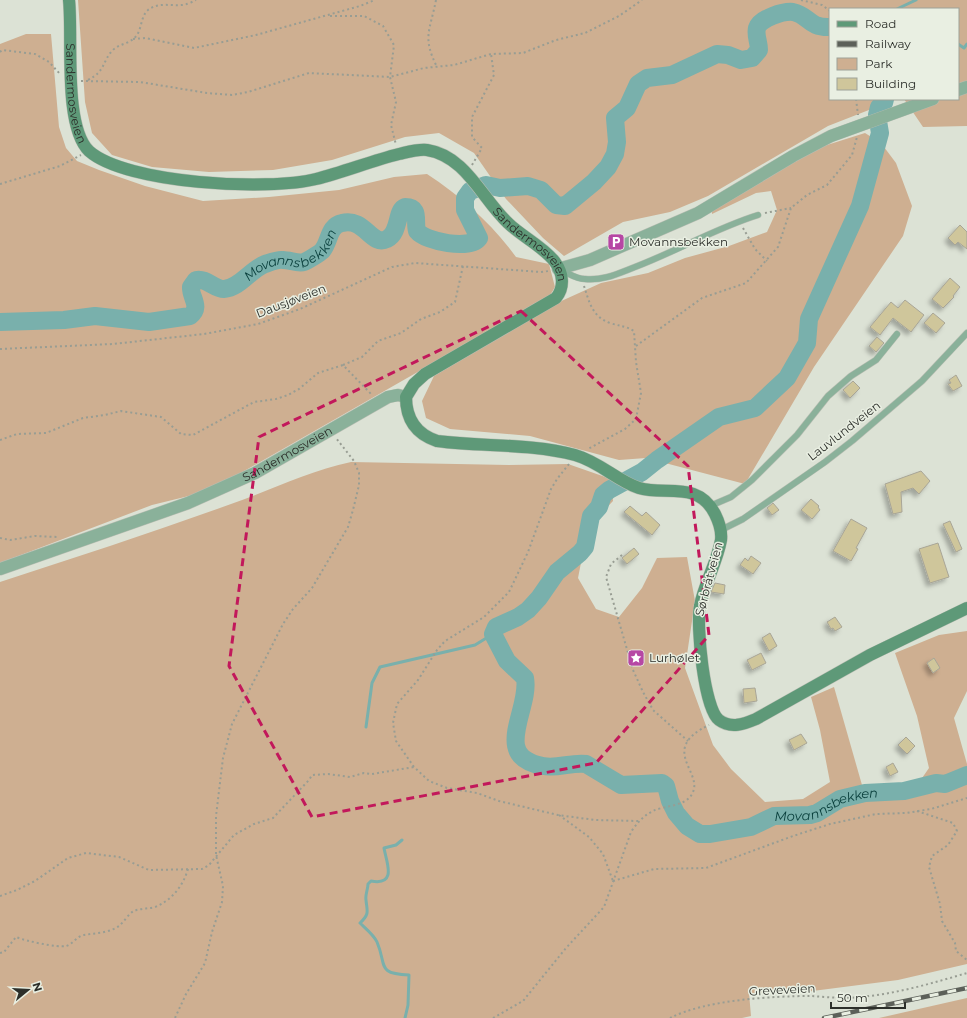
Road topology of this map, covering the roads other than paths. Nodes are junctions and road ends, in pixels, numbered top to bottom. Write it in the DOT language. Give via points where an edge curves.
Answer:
graph roads {
  1 [pos="69,0"];
  2 [pos="930,100"];
  3 [pos="758,215"];
  4 [pos="558,269"];
  5 [pos="967,333"];
  6 [pos="897,334"];
  7 [pos="406,397"];
  8 [pos="710,506"];
  9 [pos="721,530"];
  10 [pos="0,569"];
  11 [pos="967,608"];
  1 -- 4 [label="street, Sandermosveien" via="75,119 81,140 98,158 122,167 189,182 274,184 308,181 398,154 426,150 452,160 474,182 507,223 545,252"];
  2 -- 4 [label="street" via="832,136 698,213 590,260"];
  3 -- 4 [label="lane" via="740,220 609,277 582,279"];
  4 -- 7 [label="street, Sandermosveien" via="562,283 560,294 556,298 432,370 414,384"];
  5 -- 9 [label="lane, Lauvlundveien" via="922,381 852,441 743,519"];
  6 -- 8 [label="lane" via="876,360 851,376 828,396 788,445 752,480 731,497"];
  7 -- 8 [label="street" via="410,421 419,432 433,440 546,448 577,456 632,485 644,489 684,492 700,498"];
  7 -- 10 [label="street, Sandermosveien" via="394,395 377,403 255,473 188,503"];
  8 -- 9 [label="street, Sørbråtveien"];
  9 -- 11 [label="street, Sørbråtveien" via="721,540 700,606 698,624 711,707 716,717 725,724 737,725 756,719 870,655"];
}
